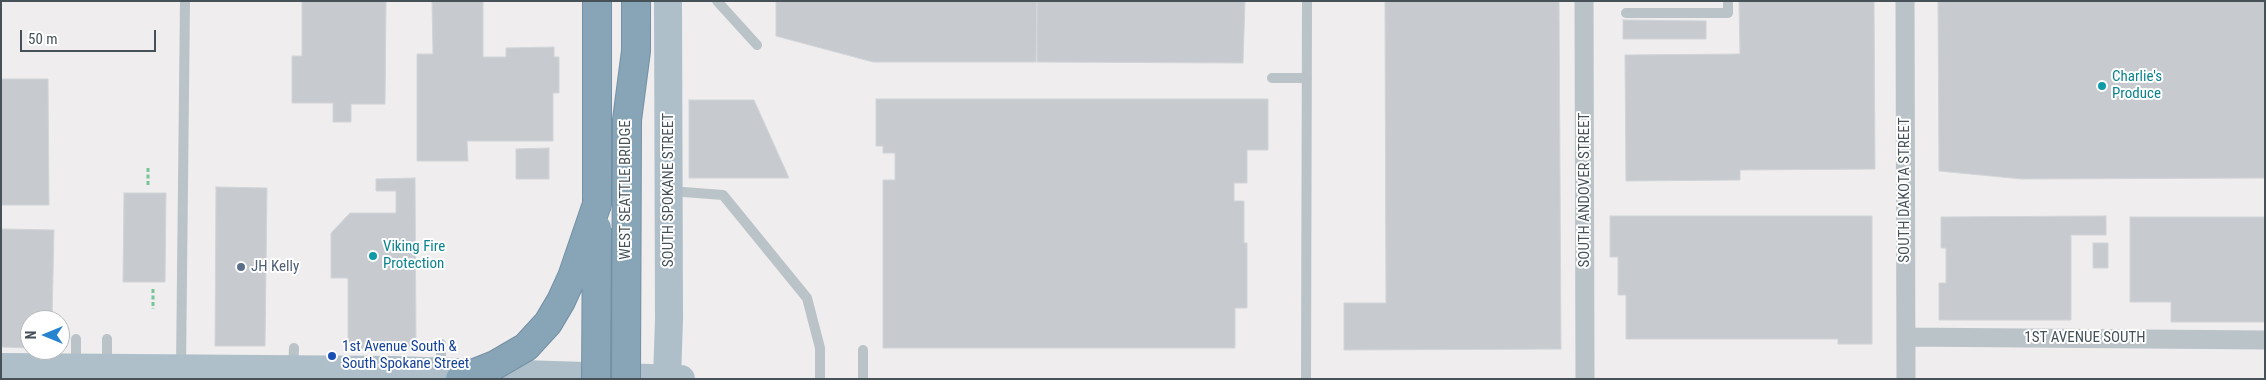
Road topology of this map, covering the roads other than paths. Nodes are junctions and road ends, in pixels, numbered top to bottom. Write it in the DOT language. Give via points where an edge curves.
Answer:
graph roads {
  1 [pos="185,1"];
  2 [pos="585,1"];
  3 [pos="597,1"];
  4 [pos="621,1"];
  5 [pos="636,1"];
  6 [pos="668,1"];
  7 [pos="717,1"];
  8 [pos="1307,1"];
  9 [pos="1584,1"];
  10 [pos="1728,1"];
  11 [pos="1905,1"];
  12 [pos="1626,13"];
  13 [pos="757,45"];
  14 [pos="1272,78"];
  15 [pos="1307,78"];
  16 [pos="627,120"];
  17 [pos="668,191"];
  18 [pos="597,204"];
  19 [pos="1906,337"];
  20 [pos="76,339"];
  21 [pos="107,339"];
  22 [pos="2265,340"];
  23 [pos="441,344"];
  24 [pos="863,350"];
  25 [pos="1,367"];
  26 [pos="76,368"];
  27 [pos="107,368"];
  28 [pos="181,368"];
  29 [pos="451,375"];
  30 [pos="587,378"];
  31 [pos="626,379"];
  32 [pos="667,379"];
  33 [pos="681,379"];
  34 [pos="820,379"];
  35 [pos="863,379"];
  36 [pos="1306,379"];
  37 [pos="1585,379"];
  38 [pos="1906,379"];
  1 -- 28 [label="lane"];
  2 -- 30 [label="main road"];
  3 -- 18 [label="highway, WEST SEATTLE BRIDGE"];
  4 -- 16 [label="highway, WEST SEATTLE BRIDGE"];
  5 -- 16 [label="highway" via="636,51"];
  6 -- 17 [label="main road, SOUTH SPOKANE STREET"];
  7 -- 13 [label="lane"];
  8 -- 15 [label="lane"];
  9 -- 37 [label="street, SOUTH ANDOVER STREET"];
  10 -- 12 [label="lane" via="1728,13"];
  11 -- 19 [label="street, SOUTH DAKOTA STREET"];
  14 -- 15 [label="lane"];
  15 -- 36 [label="lane"];
  16 -- 31 [label="highway, WEST SEATTLE BRIDGE, bridge"];
  17 -- 32 [label="main road, SOUTH SPOKANE STREET" via="670,319"];
  17 -- 34 [label="lane" via="723,195 808,298 820,348"];
  18 -- 29 [label="highway, bridge" via="572,277 548,322 526,347 495,365"];
  18 -- 30 [label="highway, WEST SEATTLE BRIDGE, bridge"];
  19 -- 22 [label="street, 1ST AVENUE SOUTH"];
  19 -- 38 [label="street, SOUTH DAKOTA STREET"];
  20 -- 26 [label="lane"];
  21 -- 27 [label="lane"];
  23 -- 29 [label="lane"];
  24 -- 35 [label="lane"];
  25 -- 26 [label="main road"];
  26 -- 27 [label="main road"];
  27 -- 28 [label="main road"];
  28 -- 29 [label="main road" via="294,358"];
  29 -- 30 [label="main road"];
  30 -- 32 [label="main road"];
  32 -- 33 [label="main road"];
}
